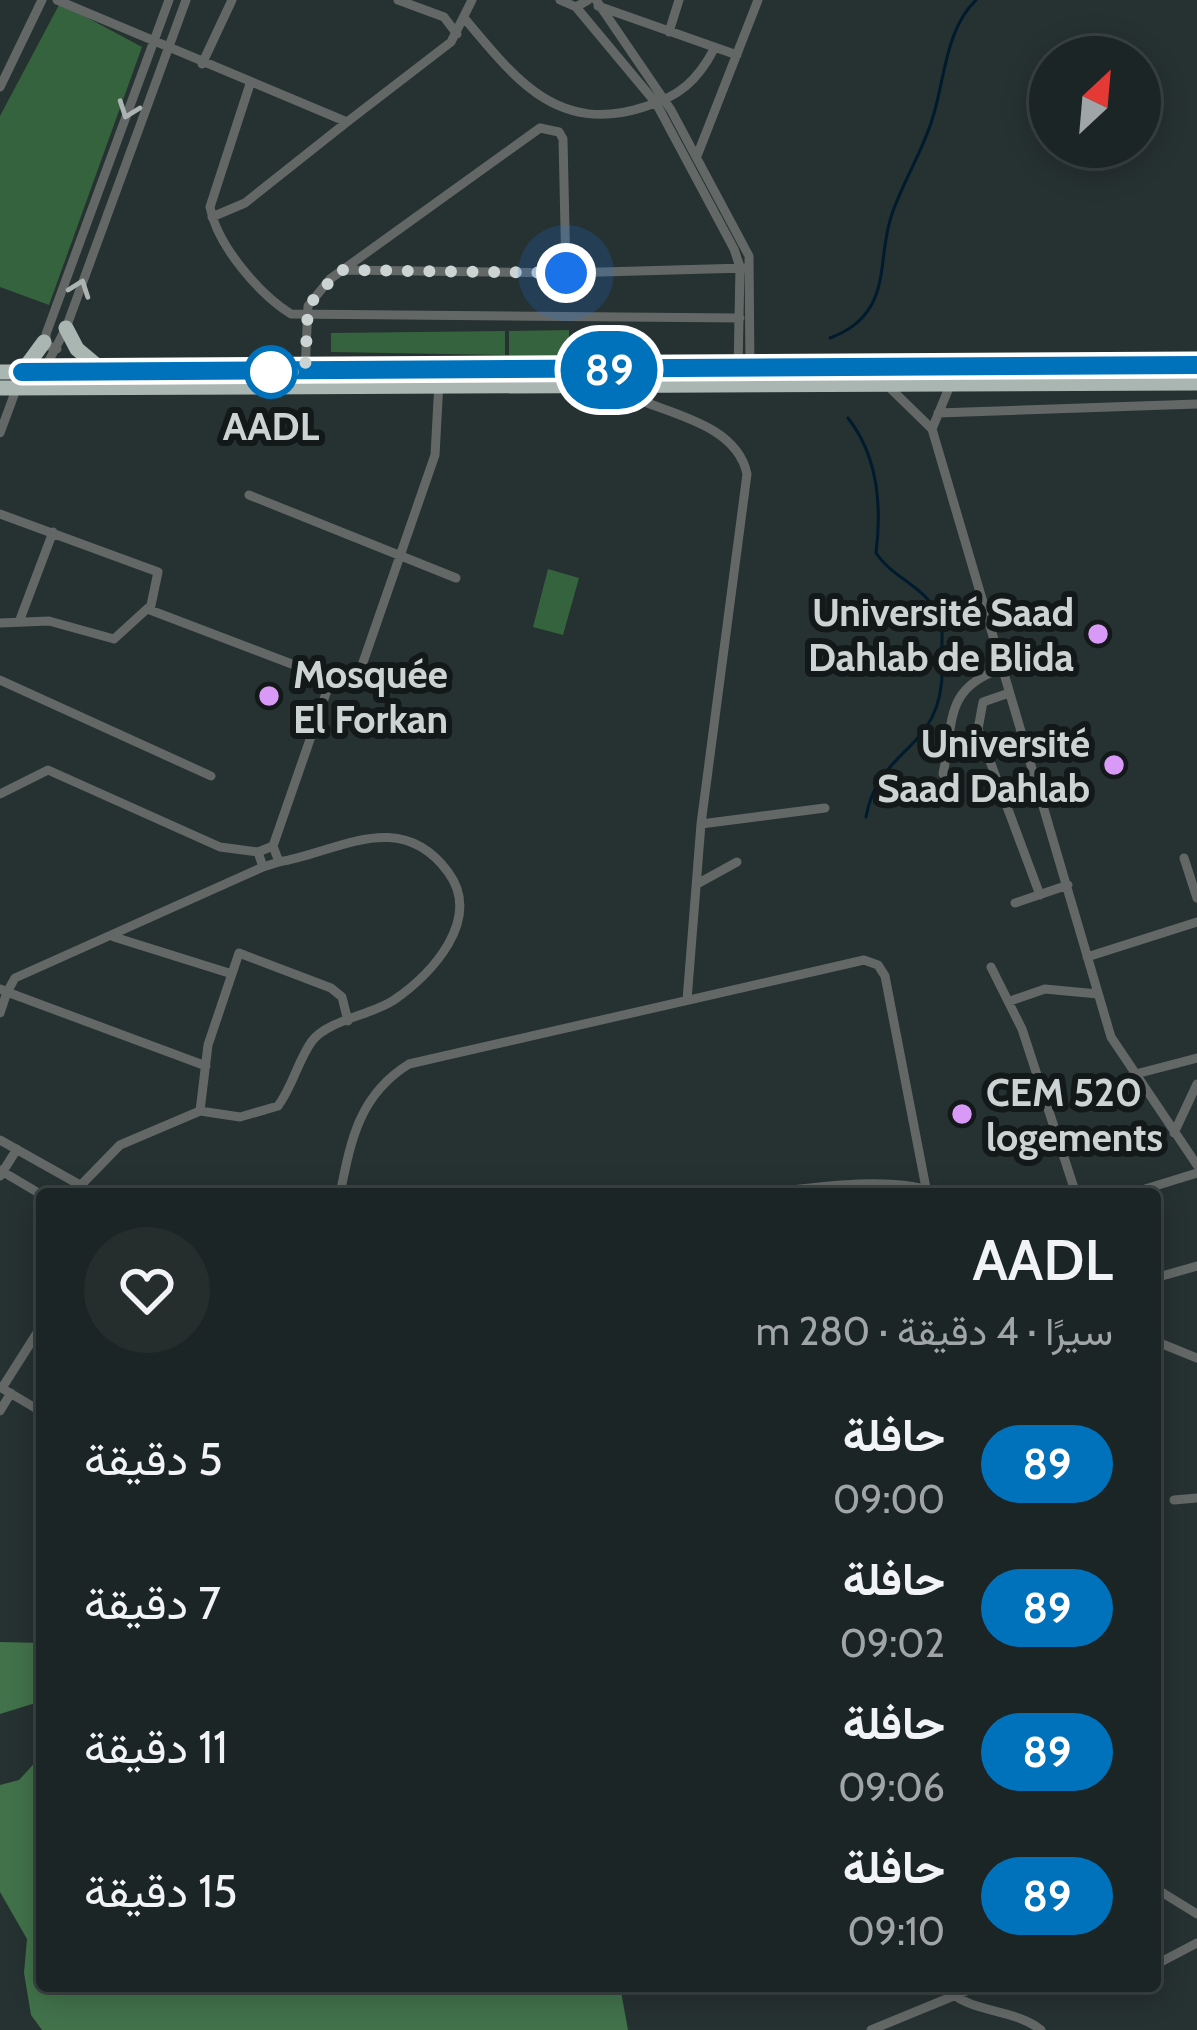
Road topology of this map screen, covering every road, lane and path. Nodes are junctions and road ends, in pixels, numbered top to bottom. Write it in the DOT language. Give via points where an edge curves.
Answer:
graph roads {
  1 [pos="42,0"];
  2 [pos="57,0"];
  3 [pos="169,0"];
  4 [pos="186,0"];
  5 [pos="232,0"];
  6 [pos="398,0"];
  7 [pos="472,0"];
  8 [pos="560,0"];
  9 [pos="679,0"];
  10 [pos="758,0"];
  11 [pos="594,2"];
  12 [pos="576,7"];
  13 [pos="465,19"];
  14 [pos="668,32"];
  15 [pos="458,34"];
  16 [pos="153,42"];
  17 [pos="169,48"];
  18 [pos="714,49"];
  19 [pos="737,55"];
  20 [pos="202,64"];
  21 [pos="1,83"];
  22 [pos="250,84"];
  23 [pos="660,101"];
  24 [pos="347,122"];
  25 [pos="697,156"];
  26 [pos="212,217"];
  27 [pos="746,268"];
  28 [pos="340,270"];
  29 [pos="566,273"];
  30 [pos="306,314"];
  31 [pos="740,318"];
  32 [pos="66,328"];
  33 [pos="51,346"];
  34 [pos="1197,365"];
  35 [pos="744,370"];
  36 [pos="44,371"];
  37 [pos="0,372"];
  38 [pos="104,372"];
  39 [pos="305,372"];
  40 [pos="617,377"];
  41 [pos="438,378"];
  42 [pos="885,383"];
  43 [pos="951,383"];
  44 [pos="1197,383"];
  45 [pos="16,384"];
  46 [pos="1197,404"];
  47 [pos="938,413"];
  48 [pos="932,429"];
  49 [pos="0,433"];
  50 [pos="249,495"];
  51 [pos="0,514"];
  52 [pos="53,532"];
  53 [pos="400,557"];
  54 [pos="456,578"];
  55 [pos="148,608"];
  56 [pos="19,622"];
  57 [pos="0,623"];
  58 [pos="1000,669"];
  59 [pos="0,680"];
  60 [pos="331,680"];
  61 [pos="1009,693"];
  62 [pos="943,774"];
  63 [pos="211,776"];
  64 [pos="0,794"];
  65 [pos="825,808"];
  66 [pos="701,824"];
  67 [pos="273,846"];
  68 [pos="258,852"];
  69 [pos="1184,858"];
  70 [pos="279,862"];
  71 [pos="737,862"];
  72 [pos="263,867"];
  73 [pos="697,884"];
  74 [pos="1068,885"];
  75 [pos="1040,895"];
  76 [pos="1197,898"];
  77 [pos="1015,903"];
  78 [pos="1197,922"];
  79 [pos="114,937"];
  80 [pos="1087,957"];
  81 [pos="991,967"];
  82 [pos="232,974"];
  83 [pos="4,990"];
  84 [pos="1098,994"];
  85 [pos="687,1000"];
  86 [pos="1010,1000"];
  87 [pos="0,1013"];
  88 [pos="348,1022"];
  89 [pos="1197,1058"];
  90 [pos="206,1066"];
  91 [pos="1132,1076"];
  92 [pos="1197,1084"];
  93 [pos="200,1111"];
  94 [pos="1174,1133"];
  95 [pos="0,1140"];
  96 [pos="17,1149"];
  97 [pos="1197,1169"];
  98 [pos="1,1173"];
  99 [pos="82,1184"];
  100 [pos="88,1188"];
  101 [pos="341,1188"];
  102 [pos="830,1188"];
  103 [pos="926,1188"];
  104 [pos="1074,1188"];
  105 [pos="1145,1188"];
  106 [pos="36,1193"];
  107 [pos="1197,1266"];
  108 [pos="1161,1276"];
  109 [pos="36,1334"];
  110 [pos="1161,1343"];
  111 [pos="1197,1358"];
  112 [pos="4,1389"];
  113 [pos="36,1408"];
  114 [pos="0,1411"];
  115 [pos="1197,1498"];
  116 [pos="1174,1500"];
  117 [pos="1161,1892"];
  118 [pos="1197,1914"];
  119 [pos="1197,1943"];
  120 [pos="1161,1962"];
  121 [pos="950,1992"];
  122 [pos="966,1992"];
  123 [pos="954,1998"];
  124 [pos="871,2030"];
  125 [pos="1041,2030"];
  1 -- 21 [label="street"];
  2 -- 16 [label="street"];
  3 -- 16 [label="street"];
  4 -- 17 [label="street"];
  5 -- 20 [label="street"];
  6 -- 15 [label="street" via="444,17"];
  7 -- 13 [label="street"];
  8 -- 12 [label="street"];
  9 -- 14 [label="street"];
  10 -- 19 [label="street"];
  11 -- 12 [label="street"];
  11 -- 14 [label="street"];
  11 -- 23 [label="street"];
  12 -- 23 [label="street"];
  13 -- 15 [label="street"];
  13 -- 23 [label="street" via="557,107 590,117"];
  14 -- 18 [label="street"];
  15 -- 24 [label="street"];
  16 -- 17 [label="street"];
  16 -- 33 [label="street, one-way"];
  17 -- 20 [label="street"];
  32 -- 17 [label="street, one-way"];
  18 -- 19 [label="street"];
  18 -- 23 [label="street" via="687,88"];
  19 -- 25 [label="street"];
  20 -- 22 [label="street"];
  22 -- 24 [label="street"];
  22 -- 26 [label="street" via="210,198"];
  23 -- 25 [label="street"];
  23 -- 27 [label="street"];
  24 -- 26 [label="street" via="245,203"];
  25 -- 27 [label="street" via="744,244"];
  26 -- 30 [label="street" via="267,296 291,314"];
  27 -- 29 [label="street"];
  27 -- 31 [label="street"];
  27 -- 35 [label="street"];
  28 -- 29 [label="street"];
  28 -- 29 [label="street" via="540,128 562,139"];
  28 -- 30 [label="street"];
  30 -- 31 [label="street"];
  30 -- 39 [label="street"];
  31 -- 35 [label="street"];
  32 -- 33 [label="street"];
  32 -- 38 [label="highway"];
  33 -- 36 [label="street"];
  33 -- 45 [label="highway"];
  34 -- 35 [label="highway"];
  35 -- 40 [label="highway"];
  36 -- 38 [label="highway"];
  36 -- 45 [label="highway"];
  37 -- 45 [label="highway"];
  38 -- 39 [label="highway"];
  39 -- 41 [label="highway"];
  40 -- 41 [label="highway"];
  40 -- 42 [label="highway"];
  40 -- 66 [label="street" via="632,397 723,437 745,463"];
  41 -- 45 [label="highway"];
  41 -- 53 [label="street" via="439,441"];
  42 -- 43 [label="highway"];
  42 -- 48 [label="street"];
  43 -- 44 [label="highway"];
  43 -- 47 [label="street"];
  45 -- 49 [label="street"];
  46 -- 47 [label="street"];
  47 -- 48 [label="street"];
  48 -- 58 [label="street"];
  50 -- 53 [label="street"];
  51 -- 52 [label="street"];
  52 -- 55 [label="street" via="158,572"];
  52 -- 56 [label="street"];
  53 -- 54 [label="street"];
  53 -- 60 [label="street" via="359,674"];
  55 -- 56 [label="street" via="114,639 50,621"];
  55 -- 60 [label="street"];
  56 -- 57 [label="street"];
  58 -- 61 [label="street"];
  58 -- 62 [label="street" via="960,691"];
  59 -- 63 [label="street"];
  60 -- 67 [label="street"];
  61 -- 74 [label="street"];
  61 -- 75 [label="street" via="983,702 978,729"];
  64 -- 68 [label="street" via="48,770 220,847"];
  65 -- 66 [label="street"];
  66 -- 73 [label="street"];
  67 -- 68 [label="street"];
  67 -- 70 [label="street"];
  68 -- 72 [label="street"];
  69 -- 76 [label="street"];
  70 -- 72 [label="street"];
  70 -- 88 [label="street" via="349,839 403,838 450,874 461,910 450,944 395,999"];
  71 -- 73 [label="street"];
  72 -- 79 [label="street"];
  73 -- 85 [label="street"];
  74 -- 75 [label="street"];
  74 -- 80 [label="street"];
  75 -- 77 [label="street"];
  78 -- 80 [label="street"];
  79 -- 82 [label="street"];
  79 -- 83 [label="street" via="15,978"];
  80 -- 84 [label="street"];
  81 -- 86 [label="street"];
  82 -- 88 [label="street" via="239,952 331,988"];
  82 -- 90 [label="street"];
  83 -- 87 [label="street"];
  83 -- 90 [label="street"];
  84 -- 86 [label="street" via="1045,989"];
  84 -- 91 [label="street"];
  85 -- 101 [label="street" via="409,1064 359,1114"];
  85 -- 103 [label="street" via="864,960 878,965"];
  86 -- 104 [label="street"];
  88 -- 93 [label="street" via="313,1038 278,1106 240,1117"];
  89 -- 91 [label="street"];
  90 -- 93 [label="street"];
  91 -- 94 [label="street"];
  92 -- 94 [label="street"];
  93 -- 99 [label="street" via="120,1145"];
  94 -- 97 [label="street"];
  95 -- 96 [label="street"];
  96 -- 98 [label="street"];
  96 -- 99 [label="street"];
  97 -- 105 [label="street"];
  98 -- 106 [label="street"];
  99 -- 100 [label="street"];
  102 -- 103 [label="street"];
  107 -- 108 [label="street"];
  109 -- 112 [label="street"];
  110 -- 111 [label="street"];
  112 -- 113 [label="street"];
  112 -- 114 [label="street"];
  115 -- 116 [label="street"];
  117 -- 118 [label="street"];
  119 -- 120 [label="street"];
  121 -- 123 [label="street"];
  122 -- 123 [label="street"];
  123 -- 124 [label="street"];
  123 -- 125 [label="street"];
}
